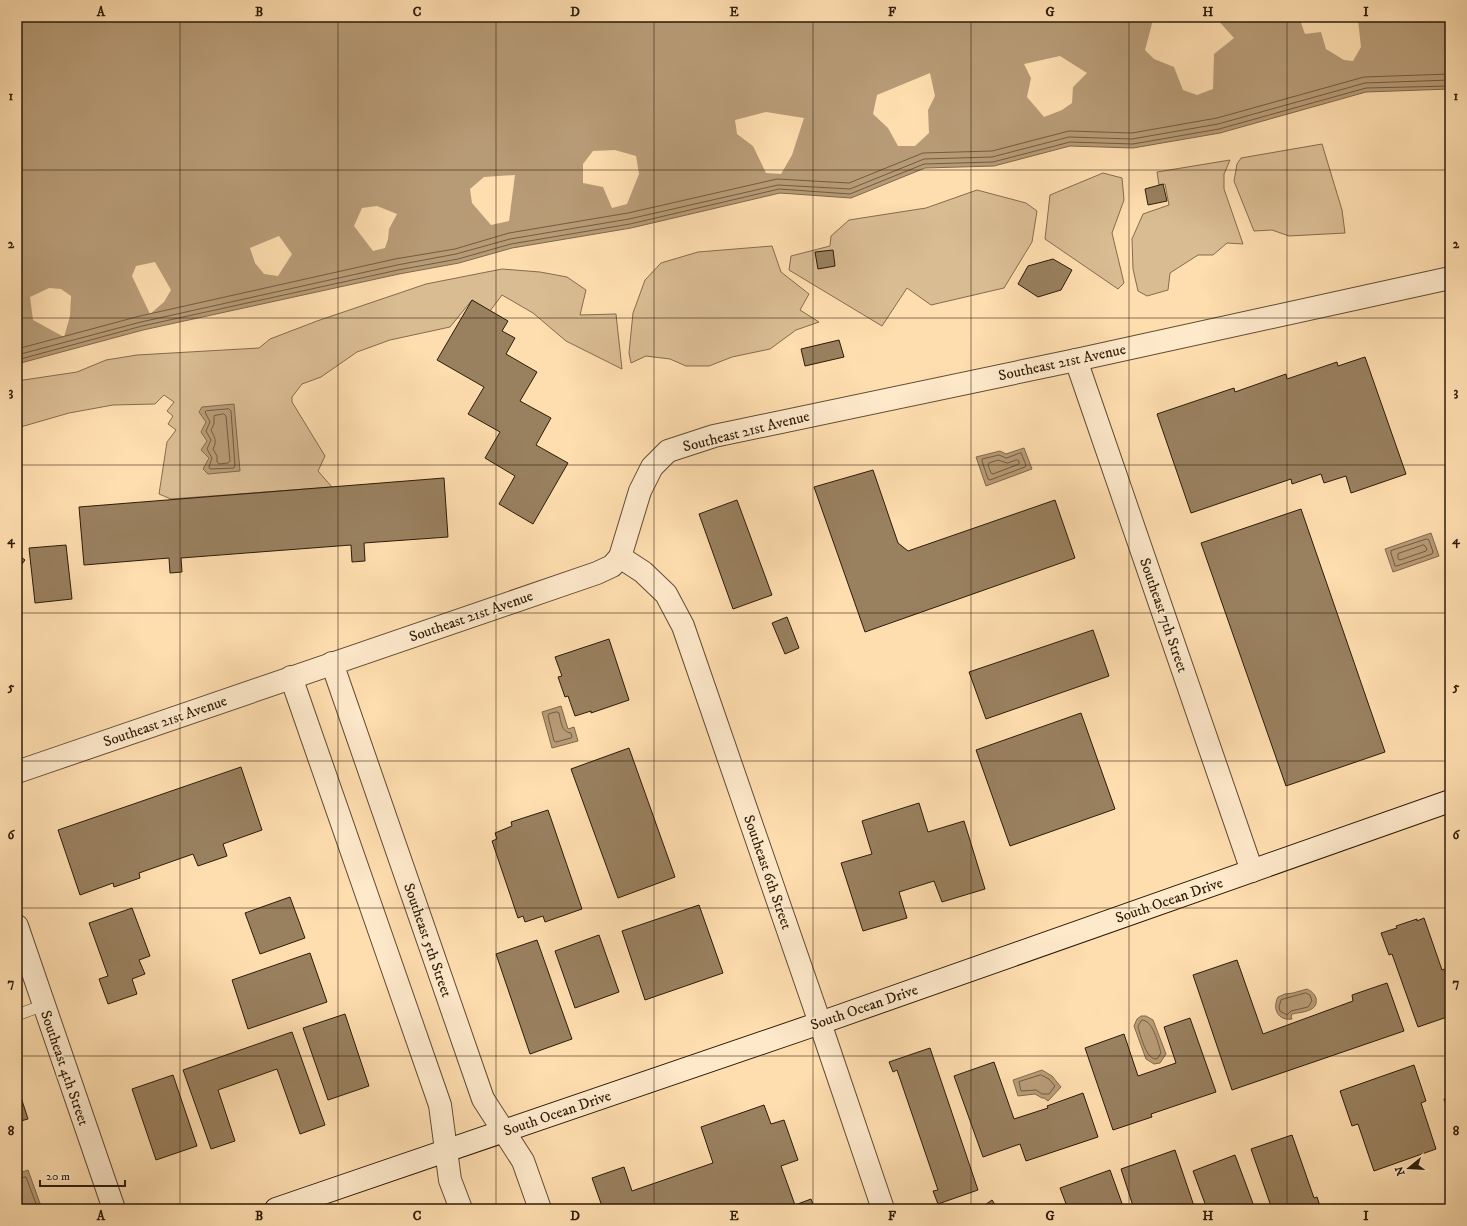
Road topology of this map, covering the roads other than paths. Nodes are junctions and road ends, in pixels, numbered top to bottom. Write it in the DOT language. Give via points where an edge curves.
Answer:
graph roads {
  1 [pos="1450,278"];
  2 [pos="1076,360"];
  3 [pos="620,557"];
  4 [pos="332,663"];
  5 [pos="291,677"];
  6 [pos="17,772"];
  7 [pos="1450,801"];
  8 [pos="1252,871"];
  9 [pos="17,926"];
  10 [pos="44,1005"];
  11 [pos="17,1015"];
  12 [pos="820,1023"];
  13 [pos="503,1132"];
  14 [pos="446,1151"];
  15 [pos="114,1209"];
  16 [pos="276,1209"];
  17 [pos="461,1209"];
  18 [pos="540,1209"];
  19 [pos="883,1209"];
  1 -- 2 [label="street, Southeast 21st Avenue"];
  2 -- 3 [label="street, Southeast 21st Avenue" via="714,436 668,451 652,467 640,491"];
  2 -- 8 [label="street, Southeast 7th Street"];
  3 -- 4 [label="street, Southeast 21st Avenue" via="612,566 597,573"];
  3 -- 12 [label="street, Southeast 6th Street" via="643,572 666,594 683,626"];
  4 -- 5 [label="street, Southeast 21st Avenue"];
  4 -- 13 [label="street, Southeast 5th Street" via="483,1099"];
  5 -- 6 [label="street, Southeast 21st Avenue"];
  5 -- 14 [label="street" via="440,1105"];
  7 -- 8 [label="street, South Ocean Drive"];
  8 -- 12 [label="street, South Ocean Drive"];
  9 -- 10 [label="street, Southeast 4th Street"];
  10 -- 11 [label="lane"];
  10 -- 15 [label="street, Southeast 4th Street"];
  12 -- 13 [label="street, South Ocean Drive"];
  12 -- 19 [label="street, Southeast 6th Street"];
  13 -- 14 [label="street, South Ocean Drive"];
  13 -- 18 [label="street, Southeast 5th Street" via="523,1161"];
  14 -- 16 [label="street, South Ocean Drive"];
  14 -- 17 [label="street" via="450,1180"];
}
